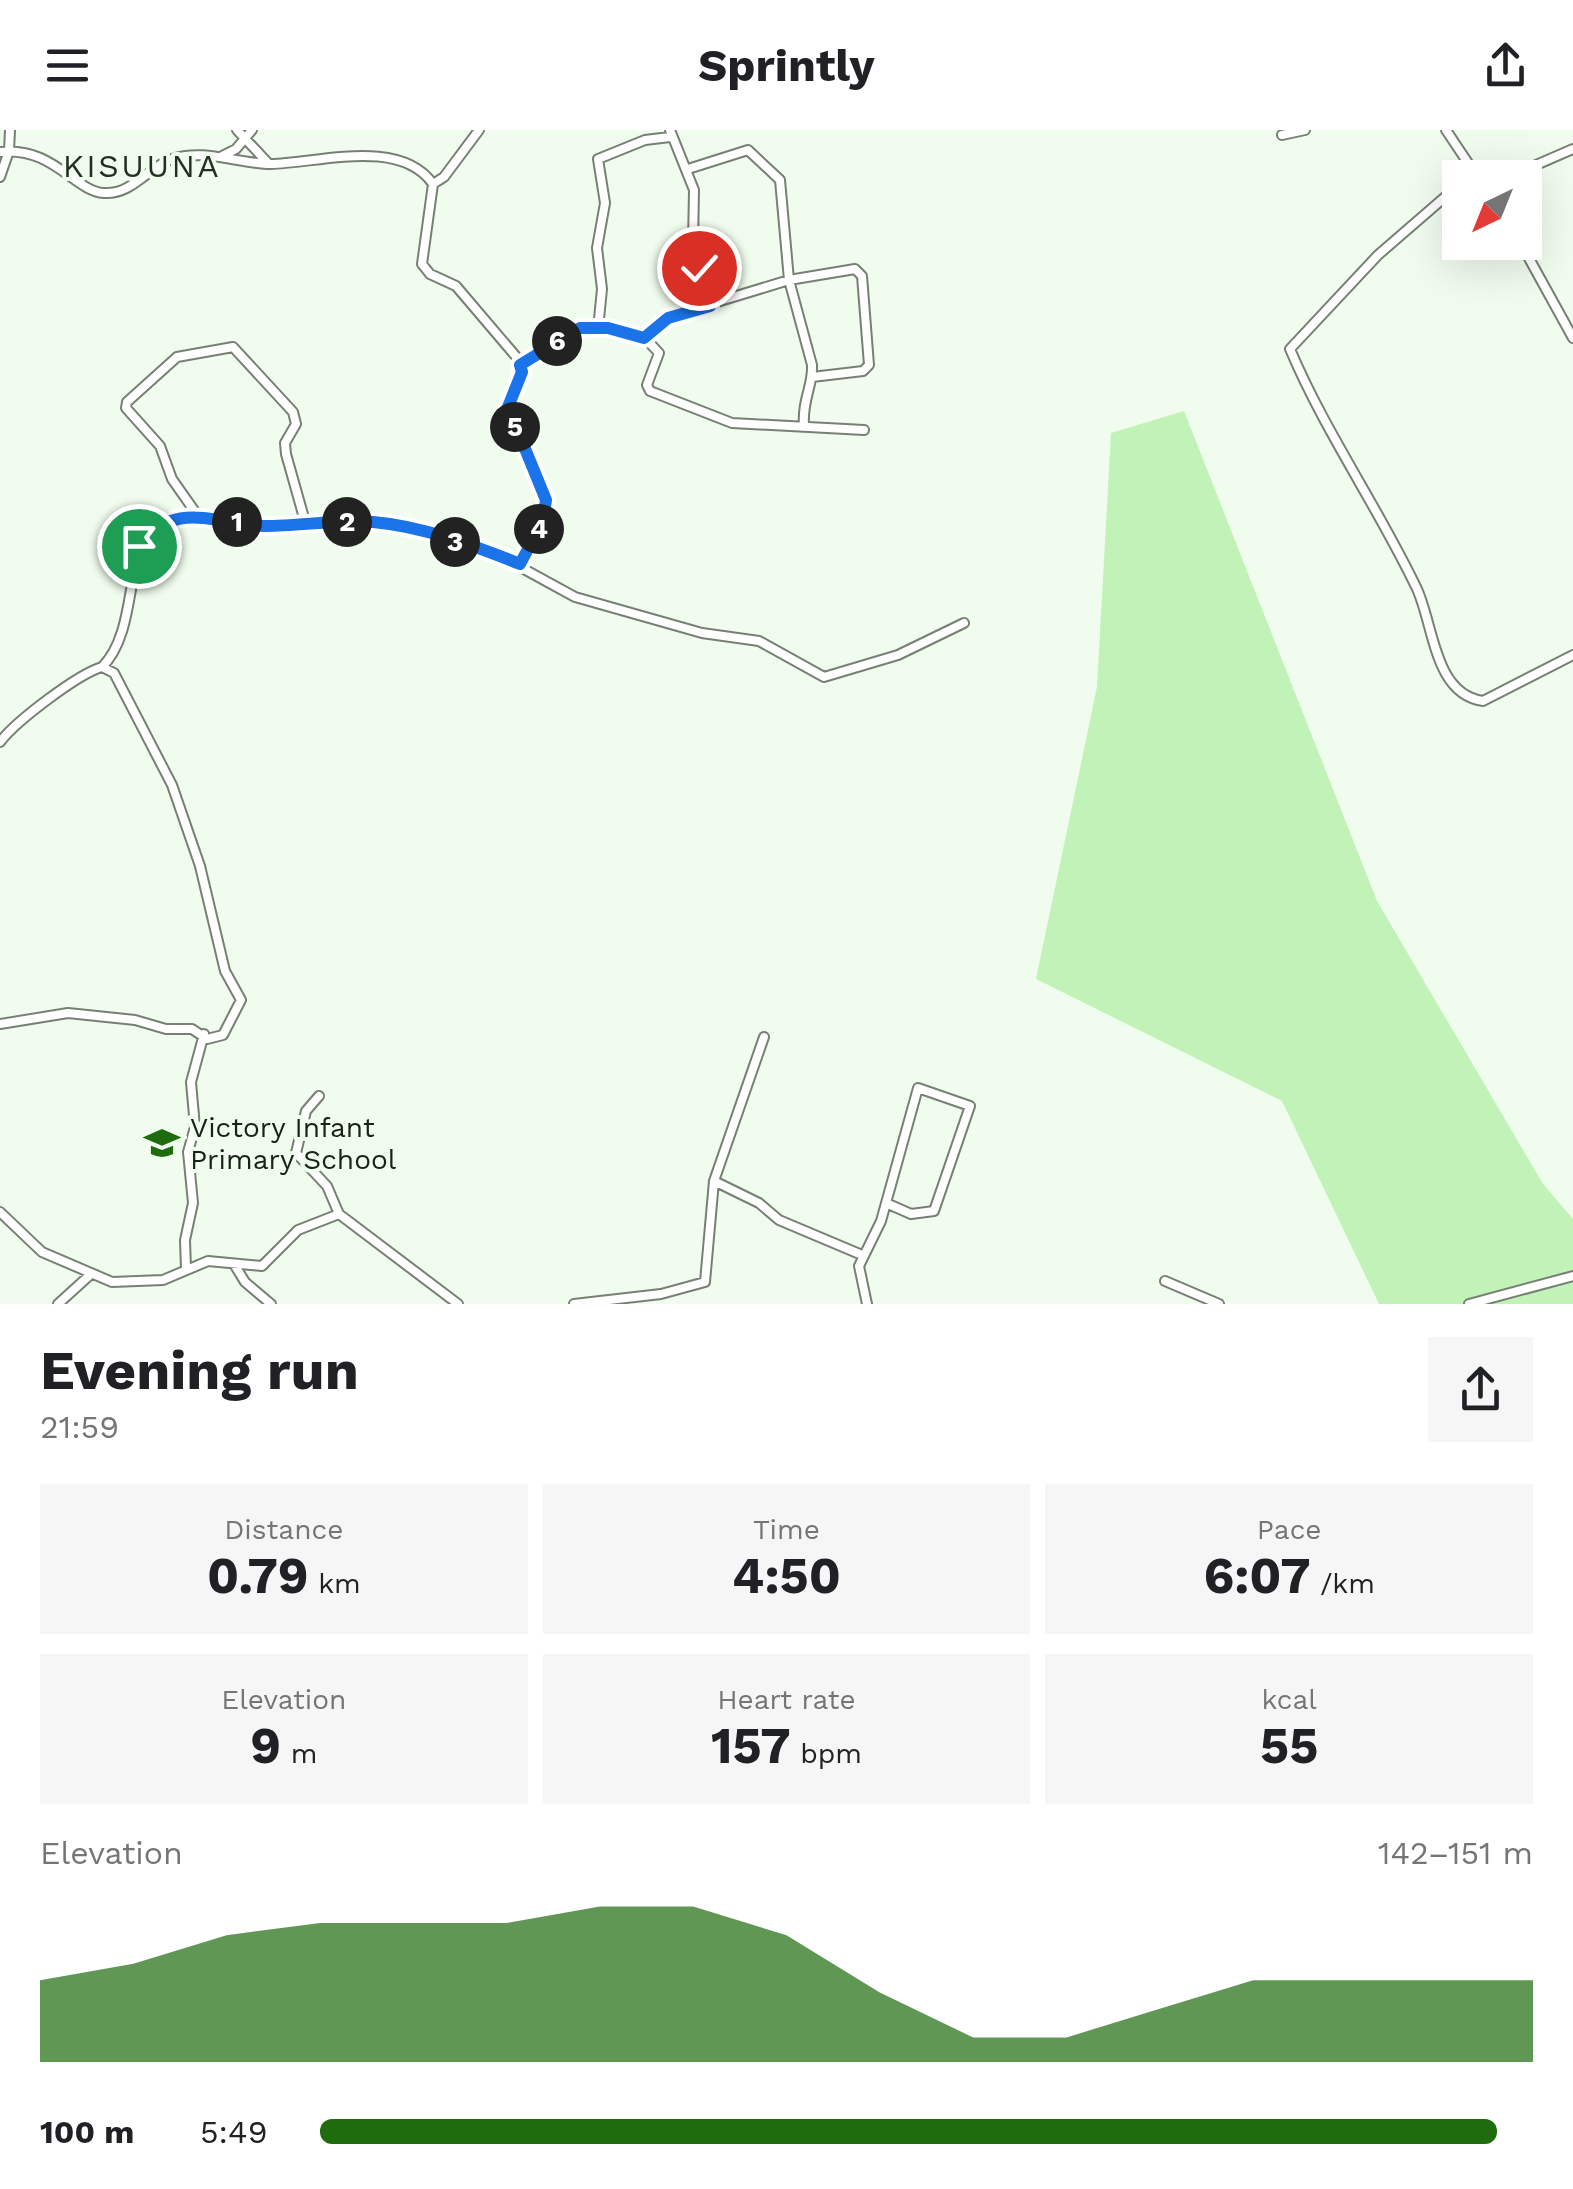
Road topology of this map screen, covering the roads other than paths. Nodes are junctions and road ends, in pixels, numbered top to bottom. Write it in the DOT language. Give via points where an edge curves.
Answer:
graph roads {
  1 [pos="10,130"];
  2 [pos="237,130"];
  3 [pos="252,130"];
  4 [pos="478,130"];
  5 [pos="1305,130"];
  6 [pos="1446,130"];
  7 [pos="670,134"];
  8 [pos="1282,135"];
  9 [pos="246,140"];
  10 [pos="1573,149"];
  11 [pos="5,151"];
  12 [pos="219,157"];
  13 [pos="1464,160"];
  14 [pos="1542,162"];
  15 [pos="269,164"];
  16 [pos="688,168"];
  17 [pos="0,177"];
  18 [pos="433,184"];
  19 [pos="1442,200"];
  20 [pos="1530,260"];
  21 [pos="789,280"];
  22 [pos="710,306"];
  23 [pos="598,329"];
  24 [pos="644,338"];
  25 [pos="1573,338"];
  26 [pos="520,365"];
  27 [pos="812,377"];
  28 [pos="804,426"];
  29 [pos="864,430"];
  30 [pos="198,516"];
  31 [pos="306,525"];
  32 [pos="520,564"];
  33 [pos="964,623"];
  34 [pos="1573,655"];
  35 [pos="102,667"];
  36 [pos="0,742"];
  37 [pos="0,1024"];
  38 [pos="204,1034"];
  39 [pos="764,1037"];
  40 [pos="319,1096"];
  41 [pos="714,1181"];
  42 [pos="886,1204"];
  43 [pos="0,1212"];
  44 [pos="339,1214"];
  45 [pos="862,1255"];
  46 [pos="233,1263"];
  47 [pos="186,1269"];
  48 [pos="91,1274"];
  49 [pos="1573,1276"];
  50 [pos="1165,1281"];
  51 [pos="58,1304"];
  52 [pos="271,1304"];
  53 [pos="458,1304"];
  54 [pos="574,1304"];
  55 [pos="867,1304"];
  56 [pos="1219,1304"];
  57 [pos="1468,1304"];
  1 -- 11 [label="street"];
  2 -- 9 [label="street"];
  3 -- 9 [label="street"];
  4 -- 18 [label="street"];
  5 -- 8 [label="street"];
  6 -- 13 [label="street"];
  7 -- 16 [label="street"];
  7 -- 23 [label="street" via="598,159 605,203 597,248"];
  9 -- 12 [label="street"];
  9 -- 15 [label="street"];
  10 -- 14 [label="street"];
  11 -- 12 [label="street" via="52,160 103,194 136,183 173,158"];
  11 -- 17 [label="street"];
  12 -- 15 [label="street"];
  15 -- 18 [label="street" via="364,156 407,164"];
  16 -- 21 [label="street" via="748,150 772,168 780,180"];
  16 -- 22 [label="street" via="692,243"];
  18 -- 26 [label="street" via="425,271 456,286"];
  19 -- 34 [label="street" via="1378,255 1290,349 1416,588 1446,674 1460,694 1483,702"];
  20 -- 25 [label="street"];
  21 -- 22 [label="street"];
  21 -- 27 [label="street"];
  21 -- 27 [label="street" via="846,270 862,276 869,365"];
  22 -- 24 [label="street" via="668,318"];
  23 -- 24 [label="street"];
  23 -- 26 [label="street" via="565,334"];
  24 -- 28 [label="street" via="659,354 646,385 650,391 732,423"];
  26 -- 32 [label="street" via="508,407 546,500 543,521"];
  27 -- 28 [label="street" via="803,395"];
  28 -- 29 [label="street"];
  30 -- 31 [label="street"];
  30 -- 31 [label="street" via="127,402 176,357 228,346 293,412 296,424 284,442"];
  30 -- 35 [label="street" via="156,525 139,546 123,630"];
  31 -- 32 [label="street" via="373,522"];
  32 -- 33 [label="street" via="575,598 759,642 824,677 898,655"];
  35 -- 36 [label="street" via="21,717"];
  35 -- 38 [label="street" via="120,680 172,786 225,970 242,1000 223,1035"];
  37 -- 38 [label="street" via="68,1013"];
  38 -- 47 [label="street" via="191,1082 196,1127 188,1152 193,1203"];
  39 -- 41 [label="street"];
  40 -- 44 [label="street" via="306,1110 296,1153 327,1186"];
  41 -- 45 [label="street" via="759,1202 779,1220"];
  41 -- 54 [label="street" via="705,1282"];
  42 -- 42 [label="street" via="918,1088 970,1106 934,1211 911,1214"];
  42 -- 45 [label="street"];
  43 -- 48 [label="street" via="42,1252"];
  44 -- 46 [label="street" via="298,1230 262,1266"];
  44 -- 53 [label="street"];
  45 -- 55 [label="street"];
  46 -- 47 [label="street" via="208,1261"];
  46 -- 52 [label="street"];
  47 -- 48 [label="street" via="137,1284"];
  48 -- 51 [label="street"];
  49 -- 57 [label="street"];
  50 -- 56 [label="street"];
}
